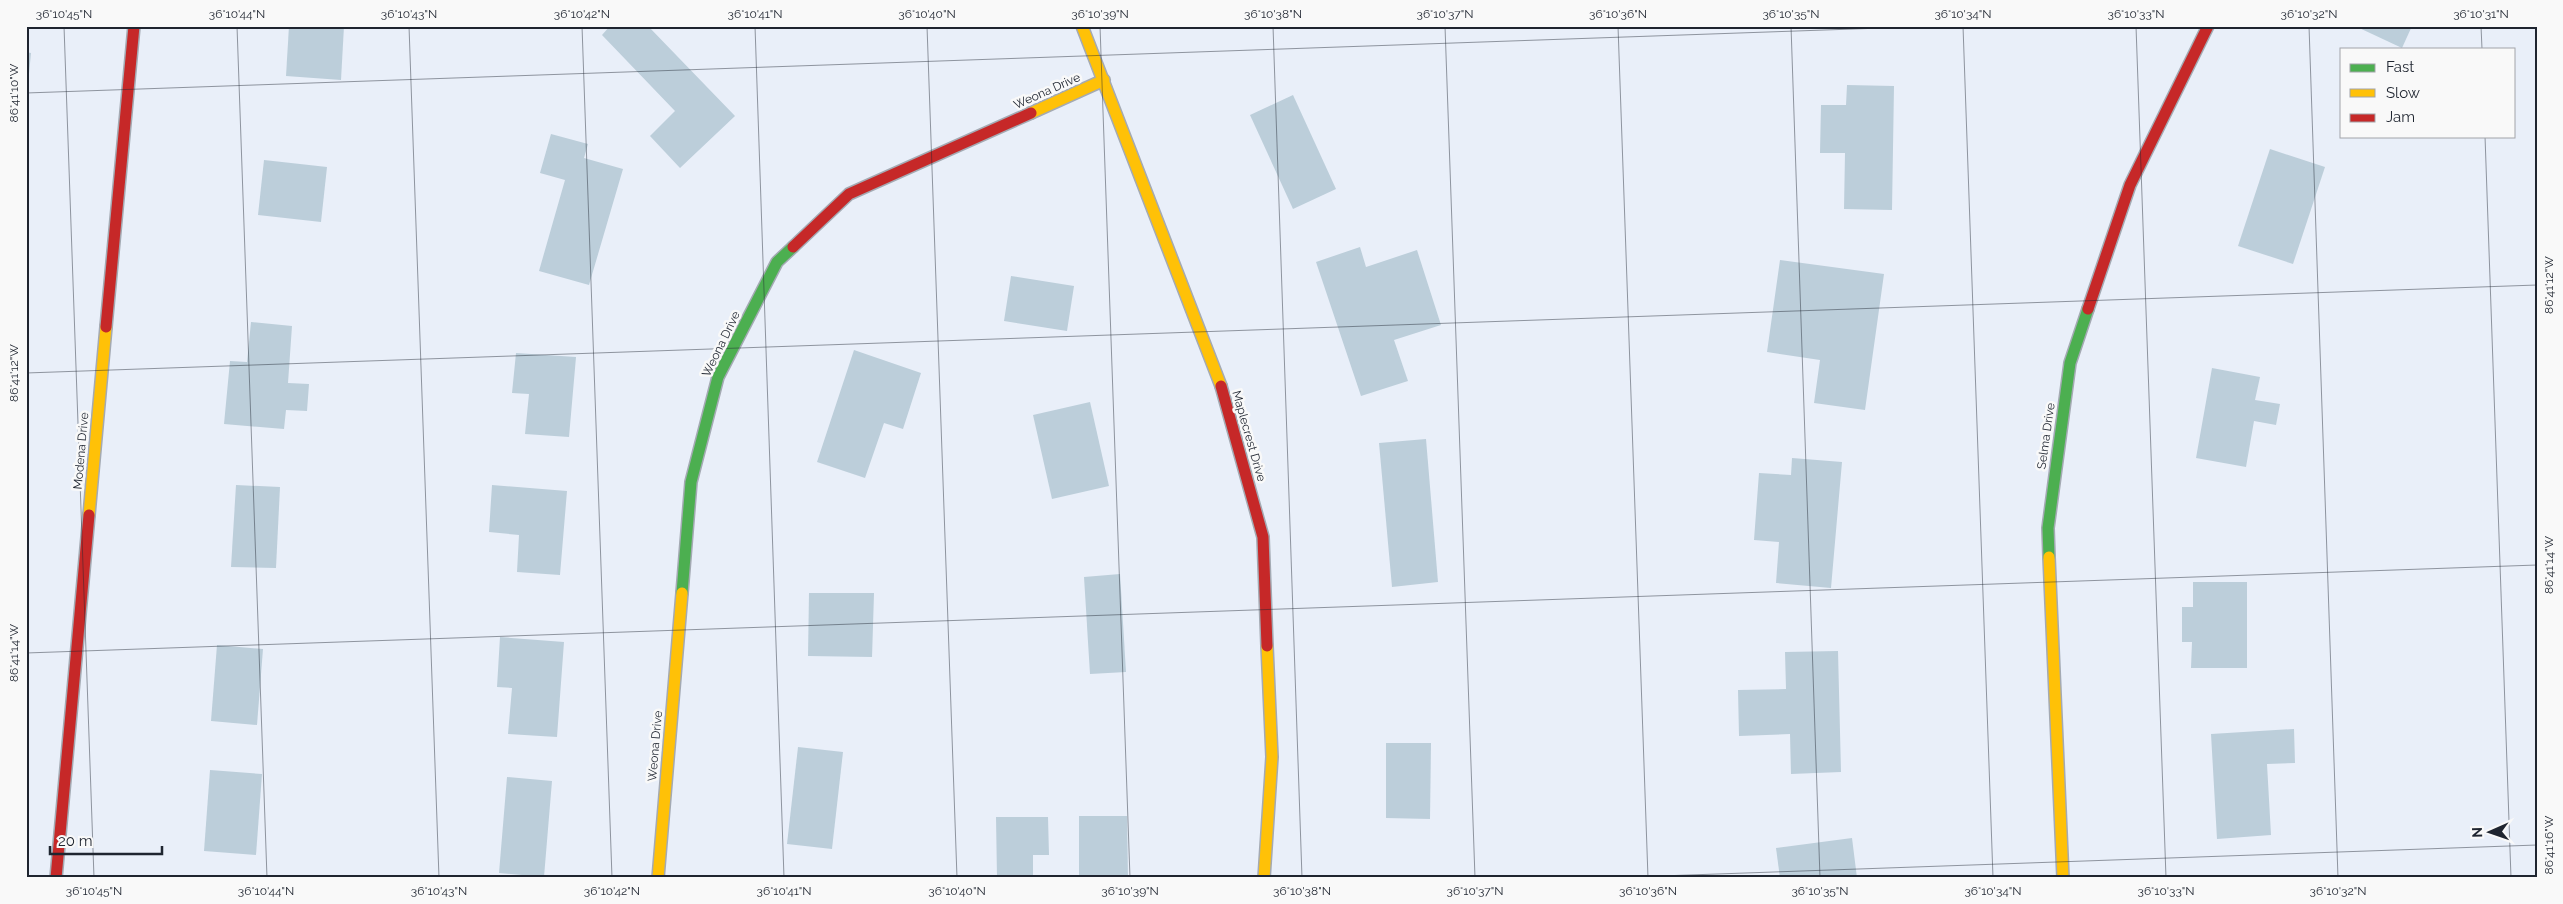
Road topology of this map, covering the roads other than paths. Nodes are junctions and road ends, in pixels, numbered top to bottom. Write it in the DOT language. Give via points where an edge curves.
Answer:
graph roads {
  1 [pos="134,26"];
  2 [pos="1082,26"];
  3 [pos="2208,26"];
  4 [pos="1104,80"];
  5 [pos="56,878"];
  6 [pos="658,878"];
  7 [pos="1264,878"];
  8 [pos="2063,878"];
  1 -- 5 [label="street, Modena Drive"];
  2 -- 4 [label="street, Maplecrest Drive"];
  3 -- 8 [label="street, Selma Drive" via="2130,185 2070,363 2048,528"];
  4 -- 6 [label="street, Weona Drive" via="849,194 777,262 718,377 691,482"];
  4 -- 7 [label="street, Maplecrest Drive" via="1216,373 1263,537 1272,757"];
}
